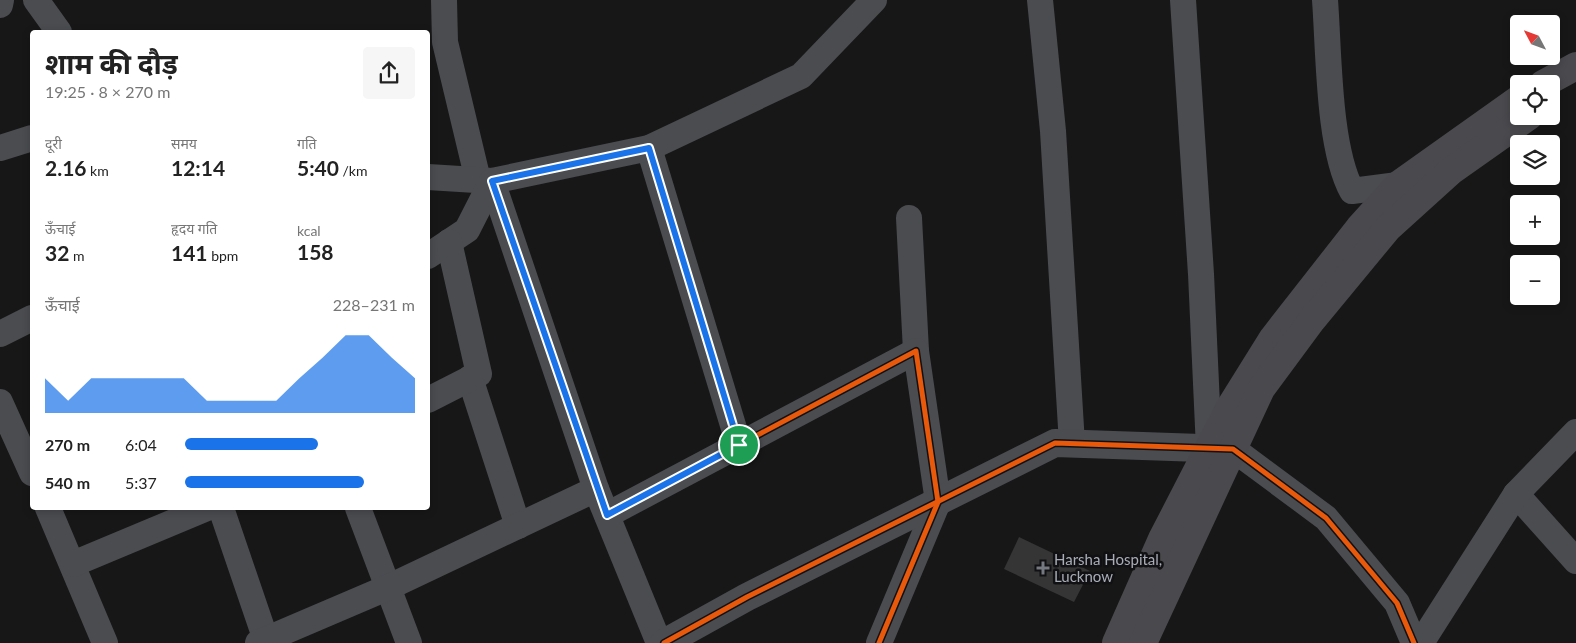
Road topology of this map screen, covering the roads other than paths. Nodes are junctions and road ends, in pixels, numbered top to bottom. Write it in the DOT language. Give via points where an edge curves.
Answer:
graph roads {
  1 [pos="2,0"];
  2 [pos="36,0"];
  3 [pos="444,0"];
  4 [pos="874,0"];
  5 [pos="1040,0"];
  6 [pos="1183,0"];
  7 [pos="1325,0"];
  8 [pos="0,5"];
  9 [pos="58,30"];
  10 [pos="1576,66"];
  11 [pos="1560,75"];
  12 [pos="1576,87"];
  13 [pos="1560,96"];
  14 [pos="1510,105"];
  15 [pos="1517,125"];
  16 [pos="30,139"];
  17 [pos="0,148"];
  18 [pos="649,148"];
  19 [pos="430,178"];
  20 [pos="485,181"];
  21 [pos="1398,185"];
  22 [pos="909,218"];
  23 [pos="438,249"];
  24 [pos="30,319"];
  25 [pos="0,334"];
  26 [pos="916,351"];
  27 [pos="470,378"];
  28 [pos="430,399"];
  29 [pos="0,402"];
  30 [pos="1576,432"];
  31 [pos="1072,444"];
  32 [pos="739,445"];
  33 [pos="1221,449"];
  34 [pos="29,459"];
  35 [pos="596,489"];
  36 [pos="1516,494"];
  37 [pos="938,502"];
  38 [pos="49,510"];
  39 [pos="196,510"];
  40 [pos="222,510"];
  41 [pos="359,510"];
  42 [pos="607,515"];
  43 [pos="518,526"];
  44 [pos="1576,561"];
  45 [pos="74,564"];
  46 [pos="389,587"];
  47 [pos="263,642"];
  48 [pos="668,642"];
  49 [pos="105,643"];
  50 [pos="409,643"];
  51 [pos="878,643"];
  52 [pos="1116,643"];
  53 [pos="1143,643"];
  54 [pos="1414,643"];
  55 [pos="1422,643"];
  1 -- 8 [label="street"];
  2 -- 9 [label="street"];
  3 -- 20 [label="street" via="446,42"];
  4 -- 18 [label="street" via="801,76"];
  5 -- 31 [label="street" via="1053,131"];
  6 -- 33 [label="street" via="1201,274"];
  7 -- 21 [label="street" via="1334,117 1345,177 1352,191"];
  10 -- 11 [label="main road"];
  12 -- 13 [label="main road"];
  14 -- 21 [label="main road"];
  15 -- 33 [label="main road" via="1450,171 1388,228 1312,320"];
  16 -- 17 [label="street"];
  18 -- 20 [label="street"];
  18 -- 32 [label="street"];
  19 -- 20 [label="street"];
  20 -- 23 [label="street" via="467,230"];
  20 -- 35 [label="street"];
  21 -- 33 [label="main road" via="1359,228 1274,338 1230,407"];
  22 -- 26 [label="street"];
  23 -- 27 [label="street" via="479,374"];
  24 -- 25 [label="street"];
  26 -- 32 [label="street"];
  26 -- 37 [label="street"];
  27 -- 28 [label="street"];
  27 -- 43 [label="street"];
  29 -- 34 [label="street"];
  30 -- 36 [label="street"];
  31 -- 33 [label="street"];
  31 -- 37 [label="street" via="1055,444"];
  32 -- 42 [label="street"];
  33 -- 52 [label="main road" via="1162,539"];
  33 -- 53 [label="main road"];
  33 -- 54 [label="street" via="1326,518 1397,603"];
  35 -- 42 [label="street"];
  35 -- 43 [label="street"];
  36 -- 44 [label="street"];
  36 -- 55 [label="street"];
  37 -- 48 [label="street" via="747,597"];
  37 -- 51 [label="street"];
  38 -- 45 [label="street"];
  39 -- 45 [label="street"];
  40 -- 47 [label="street"];
  41 -- 46 [label="street"];
  42 -- 48 [label="street"];
  43 -- 46 [label="street"];
  45 -- 49 [label="street"];
  46 -- 47 [label="street"];
  46 -- 50 [label="street"];
}
